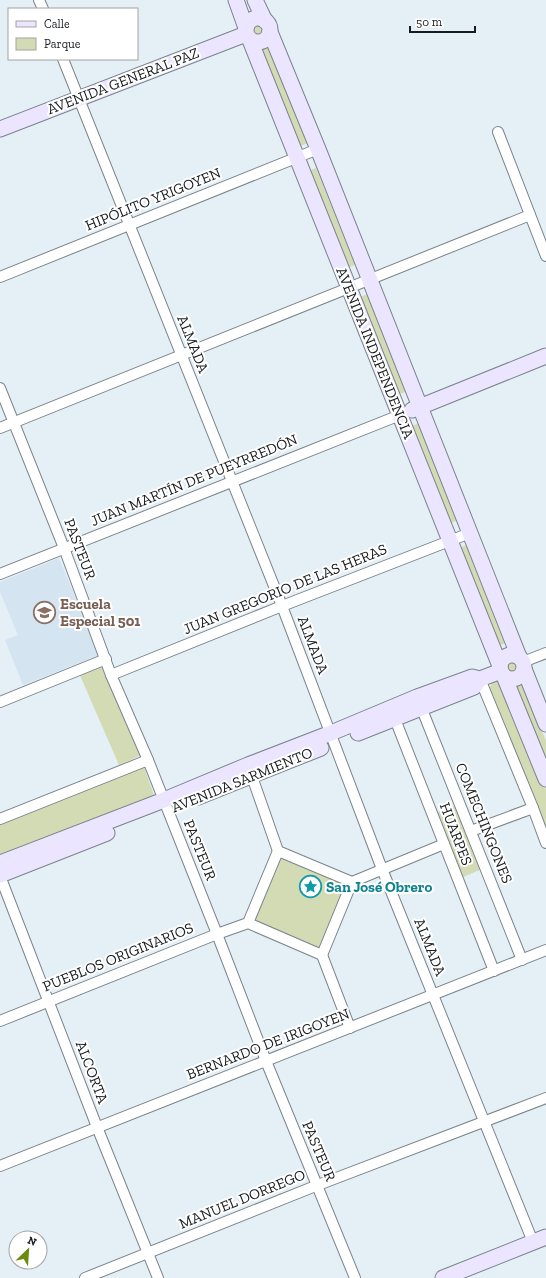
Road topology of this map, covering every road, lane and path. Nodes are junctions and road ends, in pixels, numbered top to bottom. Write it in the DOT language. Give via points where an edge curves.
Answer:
graph roads {
  1 [pos="236,0"];
  2 [pos="255,0"];
  3 [pos="267,26"];
  4 [pos="247,34"];
  5 [pos="63,60"];
  6 [pos="79,98"];
  7 [pos="0,129"];
  8 [pos="498,132"];
  9 [pos="318,149"];
  10 [pos="296,157"];
  11 [pos="530,215"];
  12 [pos="130,225"];
  13 [pos="546,256"];
  14 [pos="0,277"];
  15 [pos="370,280"];
  16 [pos="349,288"];
  17 [pos="182,355"];
  18 [pos="546,356"];
  19 [pos="0,388"];
  20 [pos="420,406"];
  21 [pos="400,415"];
  22 [pos="14,422"];
  23 [pos="0,428"];
  24 [pos="232,481"];
  25 [pos="470,532"];
  26 [pos="450,540"];
  27 [pos="64,548"];
  28 [pos="0,574"];
  29 [pos="282,606"];
  30 [pos="546,653"];
  31 [pos="106,659"];
  32 [pos="522,663"];
  33 [pos="502,671"];
  34 [pos="111,675"];
  35 [pos="480,679"];
  36 [pos="0,702"];
  37 [pos="419,702"];
  38 [pos="393,713"];
  39 [pos="546,724"];
  40 [pos="333,738"];
  41 [pos="148,760"];
  42 [pos="250,770"];
  43 [pos="546,779"];
  44 [pos="166,805"];
  45 [pos="533,808"];
  46 [pos="0,819"];
  47 [pos="471,831"];
  48 [pos="546,843"];
  49 [pos="444,844"];
  50 [pos="278,850"];
  51 [pos="0,863"];
  52 [pos="382,869"];
  53 [pos="0,875"];
  54 [pos="352,882"];
  55 [pos="248,923"];
  56 [pos="217,934"];
  57 [pos="546,950"];
  58 [pos="322,955"];
  59 [pos="522,960"];
  60 [pos="494,971"];
  61 [pos="434,995"];
  62 [pos="49,1001"];
  63 [pos="0,1021"];
  64 [pos="350,1028"];
  65 [pos="266,1061"];
  66 [pos="546,1098"];
  67 [pos="484,1122"];
  68 [pos="97,1127"];
  69 [pos="0,1166"];
  70 [pos="318,1185"];
  71 [pos="540,1240"];
  72 [pos="148,1253"];
  73 [pos="85,1278"];
  74 [pos="158,1278"];
  75 [pos="355,1278"];
  76 [pos="443,1278"];
  1 -- 4 [label="main road, AVENIDA INDEPENDENCIA"];
  2 -- 3 [label="main road, AVENIDA INDEPENDENCIA"];
  3 -- 4 [label="main road" via="258,18 255,19 249,22"];
  3 -- 4 [label="main road" via="269,35 264,41 257,42"];
  3 -- 9 [label="main road, AVENIDA INDEPENDENCIA"];
  4 -- 6 [label="main road, AVENIDA GENERAL PAZ"];
  4 -- 10 [label="main road, AVENIDA INDEPENDENCIA"];
  5 -- 6 [label="street, ALMADA"];
  6 -- 7 [label="main road, AVENIDA GENERAL PAZ"];
  6 -- 12 [label="street, ALMADA"];
  8 -- 11 [label="street"];
  9 -- 10 [label="street, HIPÓLITO YRIGOYEN"];
  9 -- 15 [label="main road, AVENIDA INDEPENDENCIA"];
  10 -- 12 [label="street, HIPÓLITO YRIGOYEN"];
  10 -- 16 [label="main road, AVENIDA INDEPENDENCIA"];
  11 -- 13 [label="street"];
  11 -- 15 [label="street"];
  12 -- 14 [label="street, HIPÓLITO YRIGOYEN"];
  12 -- 17 [label="street, ALMADA"];
  15 -- 16 [label="street"];
  15 -- 20 [label="main road, AVENIDA INDEPENDENCIA"];
  16 -- 17 [label="street"];
  16 -- 21 [label="main road, AVENIDA INDEPENDENCIA"];
  17 -- 22 [label="street"];
  17 -- 24 [label="street, ALMADA"];
  18 -- 20 [label="main road"];
  19 -- 22 [label="street, PASTEUR"];
  20 -- 21 [label="main road"];
  20 -- 25 [label="main road, AVENIDA INDEPENDENCIA"];
  21 -- 24 [label="street, JUAN MARTÍN DE PUEYRREDÓN"];
  21 -- 26 [label="main road, AVENIDA INDEPENDENCIA"];
  22 -- 23 [label="street"];
  22 -- 27 [label="street, PASTEUR"];
  24 -- 27 [label="street, JUAN MARTÍN DE PUEYRREDÓN"];
  24 -- 29 [label="street, ALMADA"];
  25 -- 26 [label="street, JUAN GREGORIO DE LAS HERAS"];
  25 -- 32 [label="main road, AVENIDA INDEPENDENCIA"];
  26 -- 29 [label="street, JUAN GREGORIO DE LAS HERAS"];
  26 -- 33 [label="main road, AVENIDA INDEPENDENCIA"];
  27 -- 28 [label="street, JUAN MARTÍN DE PUEYRREDÓN"];
  27 -- 31 [label="street, PASTEUR"];
  29 -- 34 [label="street, JUAN GREGORIO DE LAS HERAS"];
  29 -- 40 [label="street, ALMADA"];
  30 -- 32 [label="street"];
  31 -- 34 [label="street, PASTEUR"];
  31 -- 36 [label="street"];
  32 -- 33 [label="main road" via="513,655 506,657 502,662"];
  32 -- 33 [label="main road" via="520,676 515,679 508,678"];
  32 -- 39 [label="main road, AVENIDA INDEPENDENCIA"];
  33 -- 35 [label="main road, AVENIDA SARMIENTO"];
  33 -- 43 [label="main road, AVENIDA INDEPENDENCIA"];
  34 -- 41 [label="street, PASTEUR"];
  35 -- 37 [label="main road, AVENIDA SARMIENTO" via="474,687"];
  35 -- 45 [label="street"];
  37 -- 38 [label="main road, AVENIDA SARMIENTO"];
  37 -- 47 [label="street, COMECHINGONES"];
  38 -- 40 [label="main road, AVENIDA SARMIENTO"];
  38 -- 49 [label="street, HUARPES"];
  40 -- 42 [label="main road, AVENIDA SARMIENTO"];
  40 -- 52 [label="street, ALMADA"];
  41 -- 44 [label="street, PASTEUR"];
  41 -- 46 [label="street"];
  42 -- 44 [label="main road, AVENIDA SARMIENTO"];
  42 -- 50 [label="street"];
  44 -- 51 [label="main road, AVENIDA SARMIENTO"];
  44 -- 53 [label="main road, AVENIDA SARMIENTO"];
  44 -- 56 [label="street, PASTEUR"];
  45 -- 47 [label="street"];
  45 -- 48 [label="street"];
  47 -- 59 [label="street, COMECHINGONES"];
  49 -- 52 [label="street"];
  49 -- 60 [label="street, HUARPES"];
  50 -- 54 [label="street"];
  50 -- 55 [label="street"];
  52 -- 54 [label="street"];
  52 -- 61 [label="street, ALMADA"];
  53 -- 62 [label="street, ALCORTA"];
  54 -- 58 [label="street"];
  55 -- 56 [label="street, PUEBLOS ORIGINARIOS"];
  55 -- 58 [label="street"];
  56 -- 62 [label="street, PUEBLOS ORIGINARIOS"];
  56 -- 65 [label="street, PASTEUR"];
  57 -- 59 [label="street, BERNARDO DE IRIGOYEN"];
  58 -- 64 [label="street"];
  59 -- 60 [label="street, BERNARDO DE IRIGOYEN"];
  60 -- 61 [label="street, BERNARDO DE IRIGOYEN"];
  61 -- 64 [label="street, BERNARDO DE IRIGOYEN"];
  61 -- 67 [label="street, ALMADA"];
  62 -- 63 [label="street, PUEBLOS ORIGINARIOS"];
  62 -- 68 [label="street, ALCORTA"];
  64 -- 65 [label="street, BERNARDO DE IRIGOYEN"];
  65 -- 68 [label="street, BERNARDO DE IRIGOYEN"];
  65 -- 70 [label="street, PASTEUR"];
  66 -- 67 [label="street, MANUEL DORREGO"];
  67 -- 70 [label="street, MANUEL DORREGO"];
  67 -- 71 [label="street, ALMADA"];
  68 -- 69 [label="street, BERNARDO DE IRIGOYEN"];
  68 -- 72 [label="street, ALCORTA"];
  70 -- 72 [label="street, MANUEL DORREGO"];
  70 -- 75 [label="street, PASTEUR"];
  71 -- 76 [label="main road"];
  72 -- 73 [label="street, MANUEL DORREGO"];
  72 -- 74 [label="street, ALCORTA"];
}
